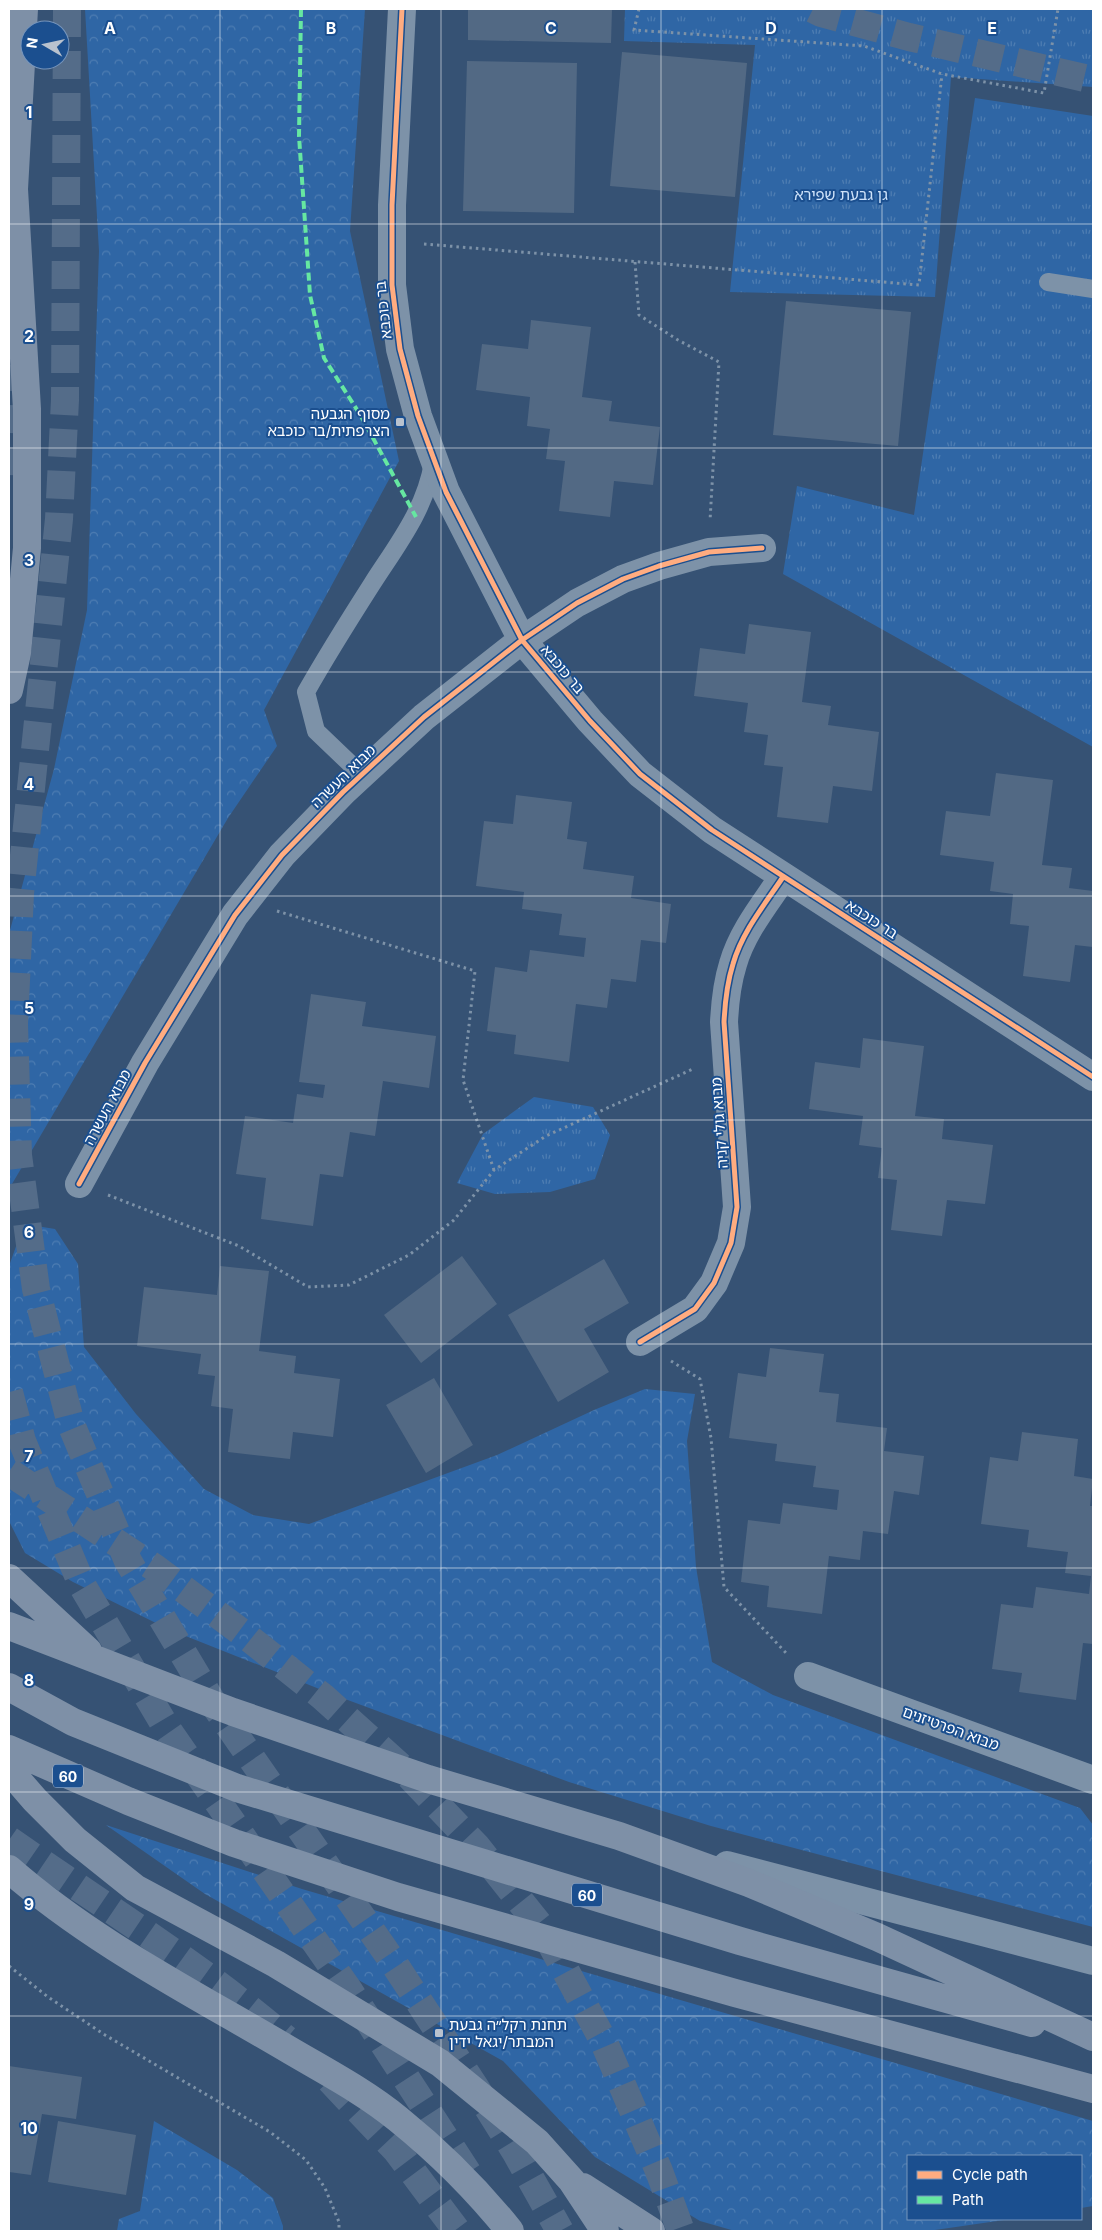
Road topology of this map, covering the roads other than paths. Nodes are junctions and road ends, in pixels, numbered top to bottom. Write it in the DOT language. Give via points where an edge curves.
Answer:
graph roads {
  1 [pos="24,9"];
  2 [pos="402,9"];
  3 [pos="1048,282"];
  4 [pos="1093,289"];
  5 [pos="434,458"];
  6 [pos="762,548"];
  7 [pos="522,640"];
  8 [pos="9,690"];
  9 [pos="362,775"];
  10 [pos="783,876"];
  11 [pos="1093,1077"];
  12 [pos="79,1184"];
  13 [pos="640,1342"];
  14 [pos="9,1578"];
  15 [pos="9,1626"];
  16 [pos="98,1660"];
  17 [pos="808,1676"];
  18 [pos="9,1687"];
  19 [pos="9,1750"];
  20 [pos="9,1770"];
  21 [pos="1093,1780"];
  22 [pos="619,1836"];
  23 [pos="9,1869"];
  24 [pos="1093,1960"];
  25 [pos="1093,2038"];
  26 [pos="1093,2089"];
  27 [pos="572,2180"];
  28 [pos="510,2231"];
  29 [pos="605,2231"];
  30 [pos="651,2231"];
  1 -- 8 [label="highway" via="14,189 27,408 27,548 17,653"];
  2 -- 5 [label="street, בר כוכבא" via="392,205 392,285 400,349 418,416"];
  3 -- 4 [label="lane"];
  5 -- 7 [label="street, בר כוכבא" via="446,492"];
  5 -- 9 [label="lane" via="429,484 416,517 306,692 316,731"];
  6 -- 7 [label="street, מבוא העשרה" via="708,552 623,579 576,603"];
  7 -- 9 [label="street, מבוא העשרה" via="424,717"];
  7 -- 10 [label="street, בר כוכבא" via="640,774 712,830"];
  9 -- 12 [label="street, מבוא העשרה" via="282,855 235,915 145,1063"];
  10 -- 11 [label="street, בר כוכבא"];
  10 -- 13 [label="street, מבוא גולי קניה" via="753,920 733,962 726,993 724,1022 737,1207 731,1243 714,1283 695,1309"];
  14 -- 16 [label="highway"];
  15 -- 16 [label="highway"];
  16 -- 22 [label="highway" via="233,1712 409,1772"];
  17 -- 21 [label="street, מבוא הפרטיזנים"];
  18 -- 25 [label="highway, 60" via="88,1728 237,1788 740,1942"];
  19 -- 26 [label="highway, 60" via="234,1844 398,1897 744,1996"];
  20 -- 27 [label="highway" via="75,1840 135,1888 276,1964 440,2063 537,2142"];
  22 -- 24 [label="street"];
  22 -- 25 [label="highway" via="776,1895 877,1938"];
  23 -- 28 [label="highway" via="41,1898 94,1934 339,2079 397,2118 484,2199"];
  27 -- 29 [label="highway"];
  27 -- 30 [label="highway"];
}
